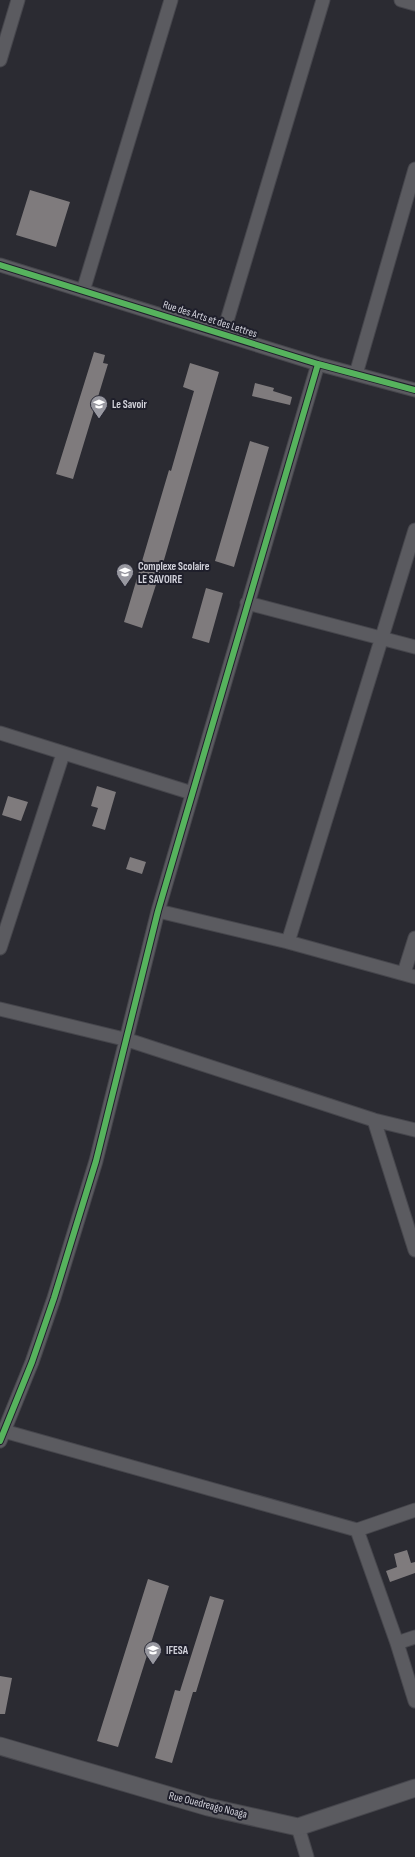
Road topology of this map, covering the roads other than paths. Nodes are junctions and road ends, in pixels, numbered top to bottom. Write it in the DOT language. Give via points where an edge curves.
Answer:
graph roads {
  1 [pos="18,0"];
  2 [pos="172,0"];
  3 [pos="323,0"];
  4 [pos="401,0"];
  5 [pos="415,4"];
  6 [pos="0,60"];
  7 [pos="415,169"];
  8 [pos="0,265"];
  9 [pos="83,291"];
  10 [pos="223,334"];
  11 [pos="318,364"];
  12 [pos="356,374"];
  13 [pos="415,390"];
  14 [pos="415,530"];
  15 [pos="247,603"];
  16 [pos="381,638"];
  17 [pos="415,647"];
  18 [pos="0,733"];
  19 [pos="63,754"];
  20 [pos="192,793"];
  21 [pos="158,911"];
  22 [pos="415,938"];
  23 [pos="288,942"];
  24 [pos="0,948"];
  25 [pos="410,975"];
  26 [pos="0,1009"];
  27 [pos="128,1040"];
  28 [pos="374,1120"];
  29 [pos="415,1130"];
  30 [pos="415,1250"];
  31 [pos="1,1434"];
  32 [pos="415,1510"];
  33 [pos="357,1530"];
  34 [pos="415,1637"];
  35 [pos="397,1643"];
  36 [pos="415,1701"];
  37 [pos="0,1746"];
  38 [pos="415,1788"];
  39 [pos="298,1827"];
  40 [pos="307,1857"];
  1 -- 6 [label="street"];
  2 -- 9 [label="street"];
  3 -- 10 [label="street"];
  4 -- 5 [label="street"];
  7 -- 12 [label="street"];
  8 -- 9 [label="street, Rue des Arts et des Lettres"];
  9 -- 10 [label="street, Rue des Arts et des Lettres"];
  10 -- 11 [label="street, Rue des Arts et des Lettres"];
  11 -- 12 [label="street, Rue des Arts et des Lettres"];
  11 -- 15 [label="street"];
  12 -- 13 [label="street, Rue des Arts et des Lettres"];
  14 -- 16 [label="street"];
  15 -- 16 [label="street"];
  15 -- 20 [label="street"];
  16 -- 17 [label="street"];
  16 -- 23 [label="street"];
  18 -- 19 [label="street"];
  19 -- 20 [label="street"];
  19 -- 24 [label="street"];
  20 -- 21 [label="street"];
  21 -- 23 [label="street"];
  21 -- 27 [label="street"];
  22 -- 25 [label="street"];
  23 -- 25 [label="street"];
  26 -- 27 [label="street"];
  27 -- 28 [label="street"];
  27 -- 31 [label="street" via="96,1161 54,1298 32,1362"];
  28 -- 29 [label="street"];
  28 -- 30 [label="street"];
  31 -- 33 [label="street"];
  32 -- 33 [label="street"];
  33 -- 35 [label="street"];
  34 -- 35 [label="street"];
  35 -- 36 [label="street"];
  37 -- 39 [label="street, Rue Ouedreago Noaga" via="208,1807"];
  38 -- 39 [label="street"];
  39 -- 40 [label="street"];
}
